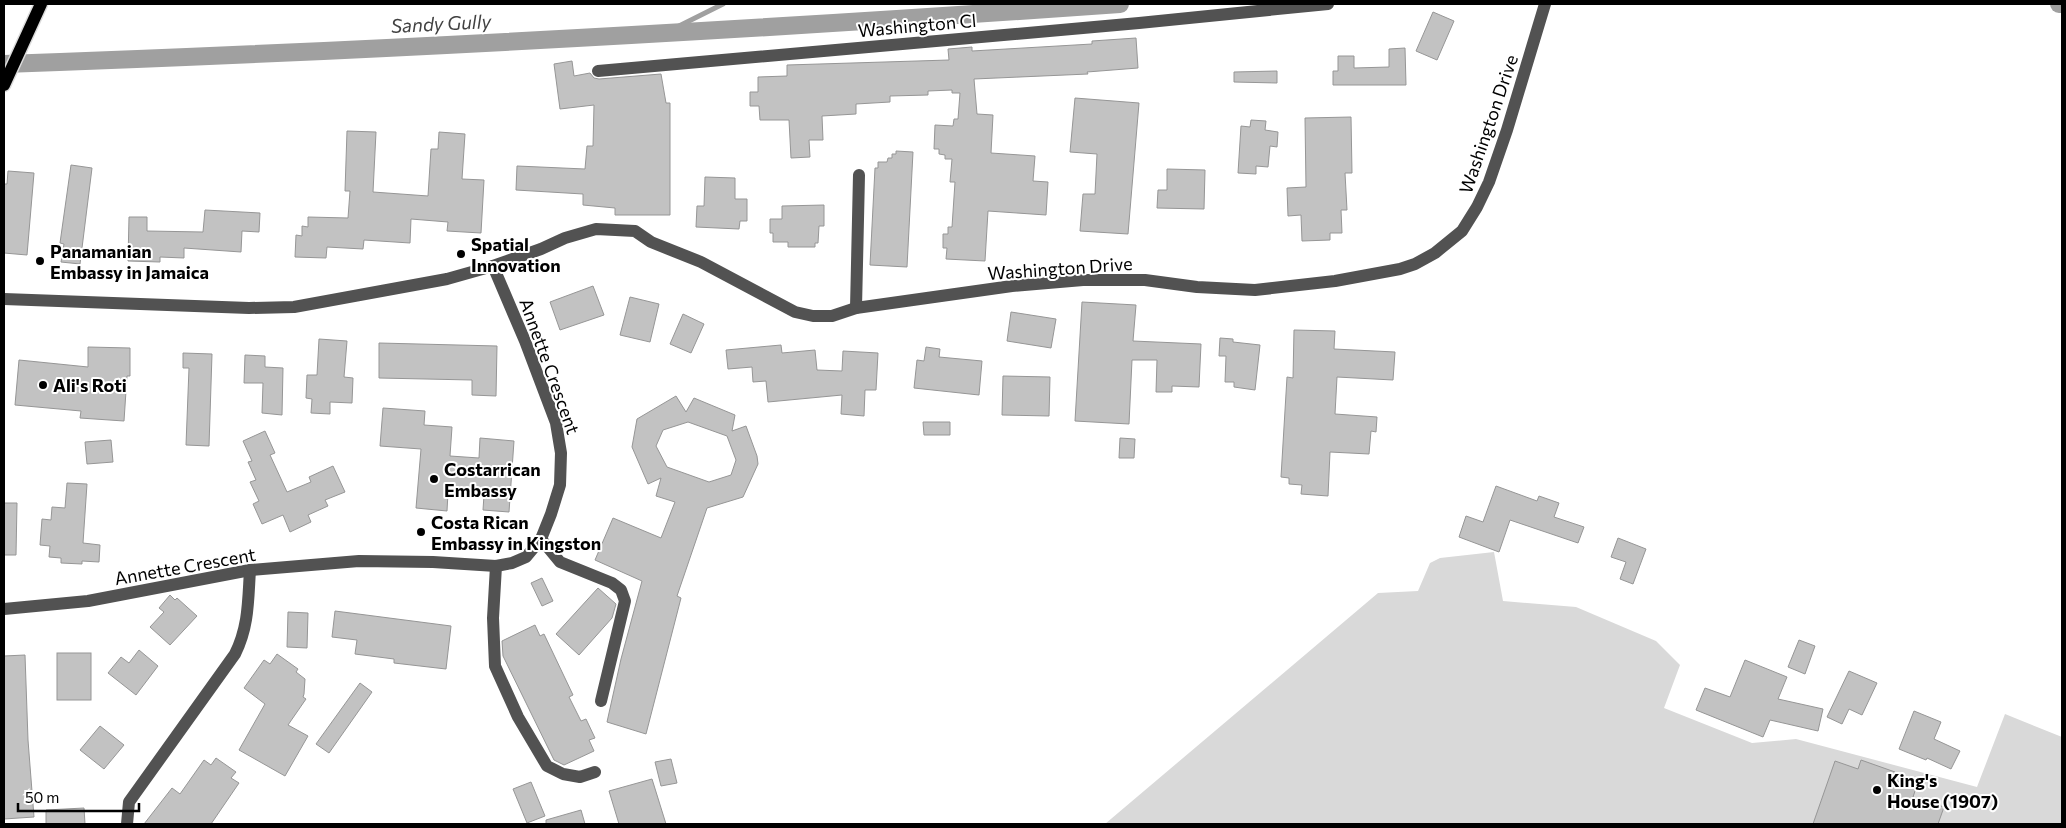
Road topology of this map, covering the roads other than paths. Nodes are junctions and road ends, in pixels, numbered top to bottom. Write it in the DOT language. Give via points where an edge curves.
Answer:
graph roads {
  1 [pos="41,4"];
  2 [pos="1328,4"];
  3 [pos="1545,4"];
  4 [pos="598,71"];
  5 [pos="4,85"];
  6 [pos="859,175"];
  7 [pos="493,266"];
  8 [pos="4,299"];
  9 [pos="856,308"];
  10 [pos="541,539"];
  11 [pos="496,566"];
  12 [pos="250,570"];
  13 [pos="4,609"];
  14 [pos="600,701"];
  15 [pos="594,772"];
  16 [pos="127,824"];
  1 -- 5 [label="main road"];
  2 -- 4 [label="street, Washington Cl"];
  3 -- 9 [label="street, Washington Drive" via="1525,76 1489,182 1477,207 1462,231 1415,264 1335,281 1255,290 1145,280 1083,280 1012,286"];
  6 -- 9 [label="street"];
  7 -- 8 [label="street" via="447,279 271,309"];
  7 -- 9 [label="street, Washington Drive" via="596,229 635,231 651,242 701,262 795,312 832,316"];
  7 -- 10 [label="street, Annette Crescent" via="556,423 561,453 560,486"];
  10 -- 11 [label="street, Annette Crescent" via="526,558"];
  10 -- 14 [label="street" via="560,562 612,583 621,590 625,601"];
  11 -- 12 [label="street, Annette Crescent" via="359,561"];
  11 -- 15 [label="street" via="495,666 518,717 547,766 563,774 580,777"];
  12 -- 13 [label="street, Annette Crescent" via="88,601"];
  12 -- 16 [label="street" via="242,641 129,802"];
}
